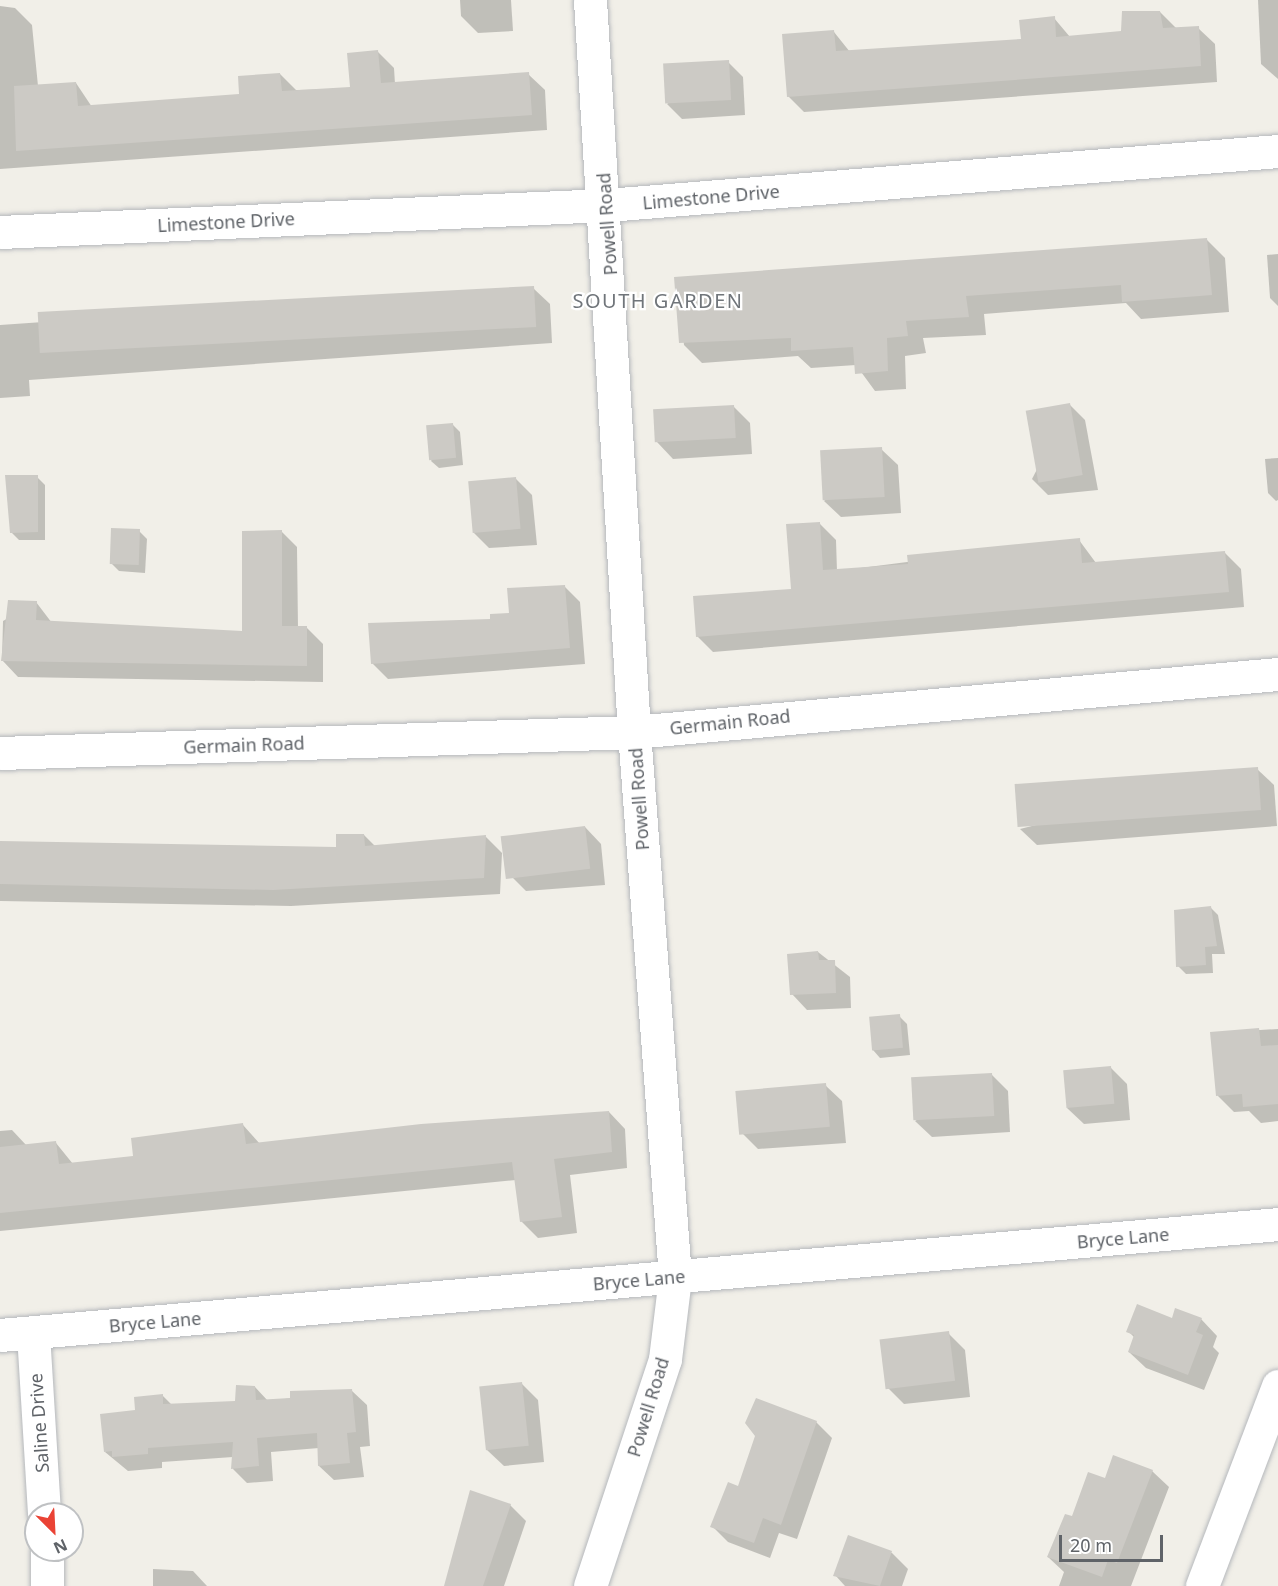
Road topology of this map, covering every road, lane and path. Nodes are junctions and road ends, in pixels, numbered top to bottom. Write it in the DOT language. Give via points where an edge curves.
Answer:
graph roads {
  1 [pos="590,0"];
  2 [pos="1278,151"];
  3 [pos="607,205"];
  4 [pos="0,232"];
  5 [pos="1278,674"];
  6 [pos="634,732"];
  7 [pos="0,753"];
  8 [pos="1278,1224"];
  9 [pos="675,1277"];
  10 [pos="33,1333"];
  11 [pos="0,1335"];
  12 [pos="1278,1386"];
  13 [pos="43,1502"];
  14 [pos="47,1562"];
  15 [pos="47,1586"];
  16 [pos="590,1586"];
  17 [pos="1202,1586"];
  1 -- 3 [label="street, Powell Road"];
  2 -- 3 [label="street, Limestone Drive"];
  3 -- 4 [label="street, Limestone Drive"];
  3 -- 6 [label="street, Powell Road"];
  5 -- 6 [label="street, Germain Road"];
  6 -- 7 [label="street, Germain Road"];
  6 -- 9 [label="street, Powell Road"];
  8 -- 9 [label="street, Bryce Lane"];
  9 -- 10 [label="street, Bryce Lane"];
  9 -- 16 [label="street, Powell Road" via="665,1359"];
  10 -- 11 [label="street, Bryce Lane"];
  10 -- 13 [label="street, Saline Drive"];
  12 -- 17 [label="street"];
  14 -- 15 [label="street"];
}
